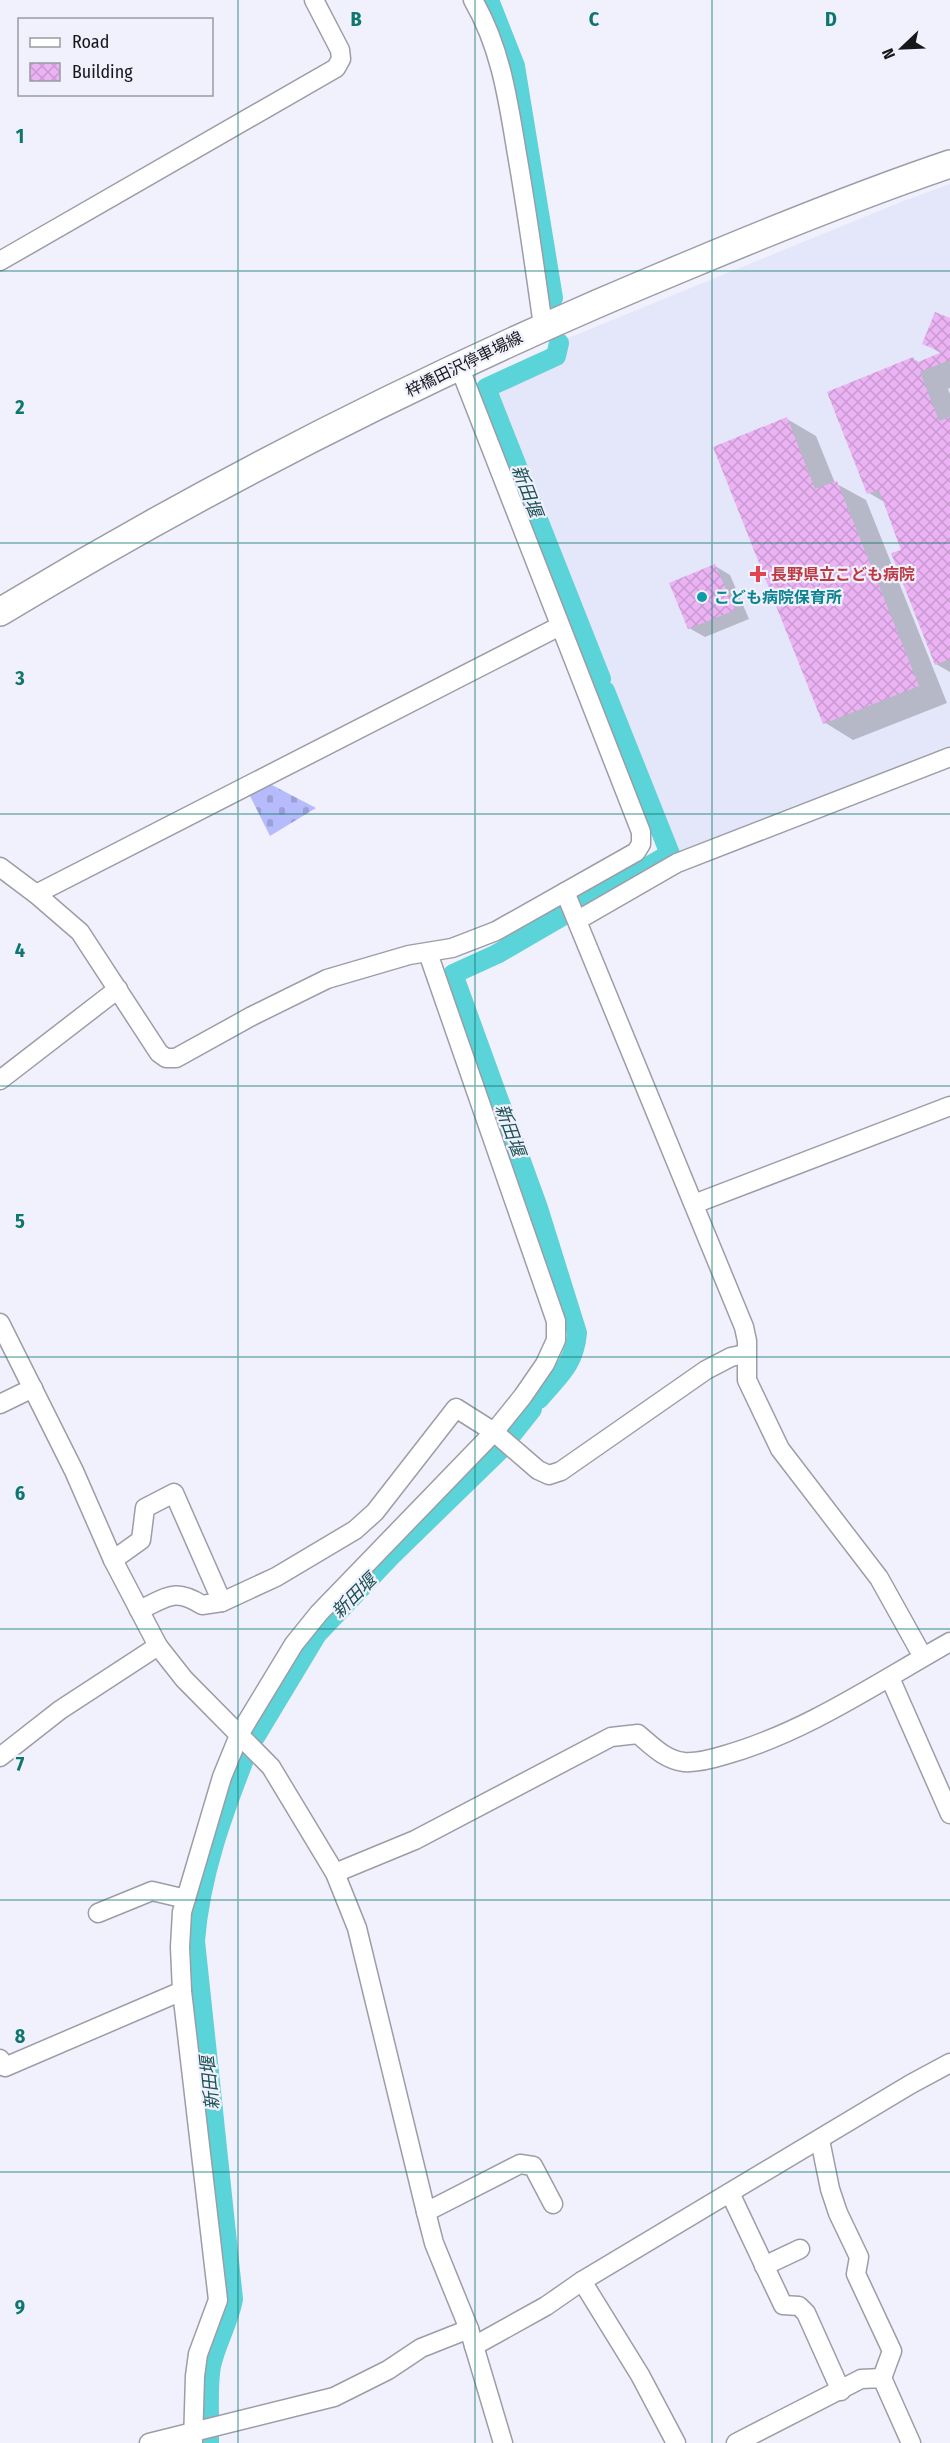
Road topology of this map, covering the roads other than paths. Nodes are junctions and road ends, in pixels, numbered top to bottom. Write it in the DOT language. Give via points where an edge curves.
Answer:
graph roads {
  1 [pos="314,0"];
  2 [pos="473,0"];
  3 [pos="950,164"];
  4 [pos="0,261"];
  5 [pos="543,326"];
  6 [pos="459,366"];
  7 [pos="0,612"];
  8 [pos="560,626"];
  9 [pos="950,757"];
  10 [pos="0,867"];
  11 [pos="565,892"];
  12 [pos="36,894"];
  13 [pos="578,920"];
  14 [pos="428,953"];
  15 [pos="118,989"];
  16 [pos="0,1080"];
  17 [pos="950,1106"];
  18 [pos="694,1204"];
  19 [pos="0,1323"];
  20 [pos="745,1354"];
  21 [pos="33,1388"];
  22 [pos="0,1404"];
  23 [pos="494,1432"];
  24 [pos="113,1560"];
  25 [pos="222,1602"];
  26 [pos="139,1610"];
  27 [pos="950,1642"];
  28 [pos="158,1646"];
  29 [pos="923,1657"];
  30 [pos="890,1678"];
  31 [pos="240,1733"];
  32 [pos="0,1756"];
  33 [pos="950,1814"];
  34 [pos="335,1873"];
  35 [pos="186,1899"];
  36 [pos="99,1913"];
  37 [pos="182,1991"];
  38 [pos="0,2059"];
  39 [pos="950,2063"];
  40 [pos="820,2140"];
  41 [pos="730,2193"];
  42 [pos="553,2204"];
  43 [pos="426,2212"];
  44 [pos="800,2249"];
  45 [pos="764,2266"];
  46 [pos="582,2281"];
  47 [pos="472,2338"];
  48 [pos="882,2378"];
  49 [pos="841,2391"];
  50 [pos="194,2437"];
  51 [pos="149,2443"];
  52 [pos="503,2443"];
  53 [pos="676,2443"];
  54 [pos="736,2443"];
  55 [pos="911,2443"];
  1 -- 4 [label="street" via="340,50 336,68"];
  2 -- 5 [label="street" via="499,57 506,85"];
  3 -- 5 [label="main road, 梓橋田沢停車場線" via="800,219"];
  5 -- 6 [label="main road, 梓橋田沢停車場線"];
  6 -- 7 [label="main road, 梓橋田沢停車場線" via="223,485"];
  6 -- 8 [label="street"];
  8 -- 11 [label="street" via="641,832 636,852"];
  8 -- 12 [label="street"];
  9 -- 13 [label="street" via="677,863"];
  10 -- 12 [label="street"];
  11 -- 13 [label="street"];
  11 -- 14 [label="street" via="496,931"];
  12 -- 15 [label="street" via="80,932"];
  13 -- 18 [label="street"];
  14 -- 15 [label="street" via="327,979 176,1058 159,1053"];
  14 -- 23 [label="street" via="556,1321 556,1340 545,1364"];
  15 -- 16 [label="street"];
  17 -- 18 [label="street"];
  18 -- 20 [label="street" via="744,1328"];
  19 -- 21 [label="street"];
  20 -- 23 [label="street" via="706,1370 561,1471 549,1474 538,1470"];
  20 -- 29 [label="street" via="747,1380 780,1449 879,1578"];
  21 -- 22 [label="street"];
  21 -- 24 [label="street"];
  23 -- 25 [label="street" via="456,1408 375,1512 355,1530 295,1567"];
  23 -- 31 [label="street" via="319,1613 294,1644"];
  24 -- 25 [label="street" via="141,1540 145,1508 174,1493"];
  24 -- 26 [label="street"];
  25 -- 26 [label="street" via="202,1605 176,1594"];
  26 -- 28 [label="street"];
  27 -- 29 [label="street"];
  28 -- 31 [label="street" via="184,1679"];
  28 -- 32 [label="street" via="60,1710"];
  29 -- 30 [label="street"];
  30 -- 33 [label="street"];
  30 -- 34 [label="street" via="795,1729 708,1760 683,1762 661,1754 638,1734 611,1737 415,1840"];
  31 -- 34 [label="street" via="271,1767"];
  31 -- 35 [label="street" via="222,1777"];
  34 -- 43 [label="street" via="357,1928"];
  35 -- 36 [label="street" via="152,1891"];
  35 -- 37 [label="street" via="180,1947"];
  37 -- 38 [label="street" via="5,2067"];
  37 -- 50 [label="street" via="218,2300 198,2354"];
  39 -- 40 [label="street"];
  40 -- 41 [label="street"];
  40 -- 48 [label="street" via="838,2213 859,2257 856,2274 892,2351"];
  41 -- 45 [label="street"];
  41 -- 46 [label="street"];
  42 -- 43 [label="street" via="533,2166 520,2164"];
  43 -- 47 [label="street"];
  44 -- 45 [label="street"];
  45 -- 49 [label="street" via="783,2305 800,2306 806,2313"];
  46 -- 47 [label="street" via="546,2306"];
  46 -- 53 [label="street"];
  47 -- 50 [label="street" via="421,2348 334,2397"];
  47 -- 52 [label="street"];
  48 -- 49 [label="street" via="861,2379"];
  48 -- 55 [label="street"];
  49 -- 54 [label="street"];
  50 -- 51 [label="street"];
}
